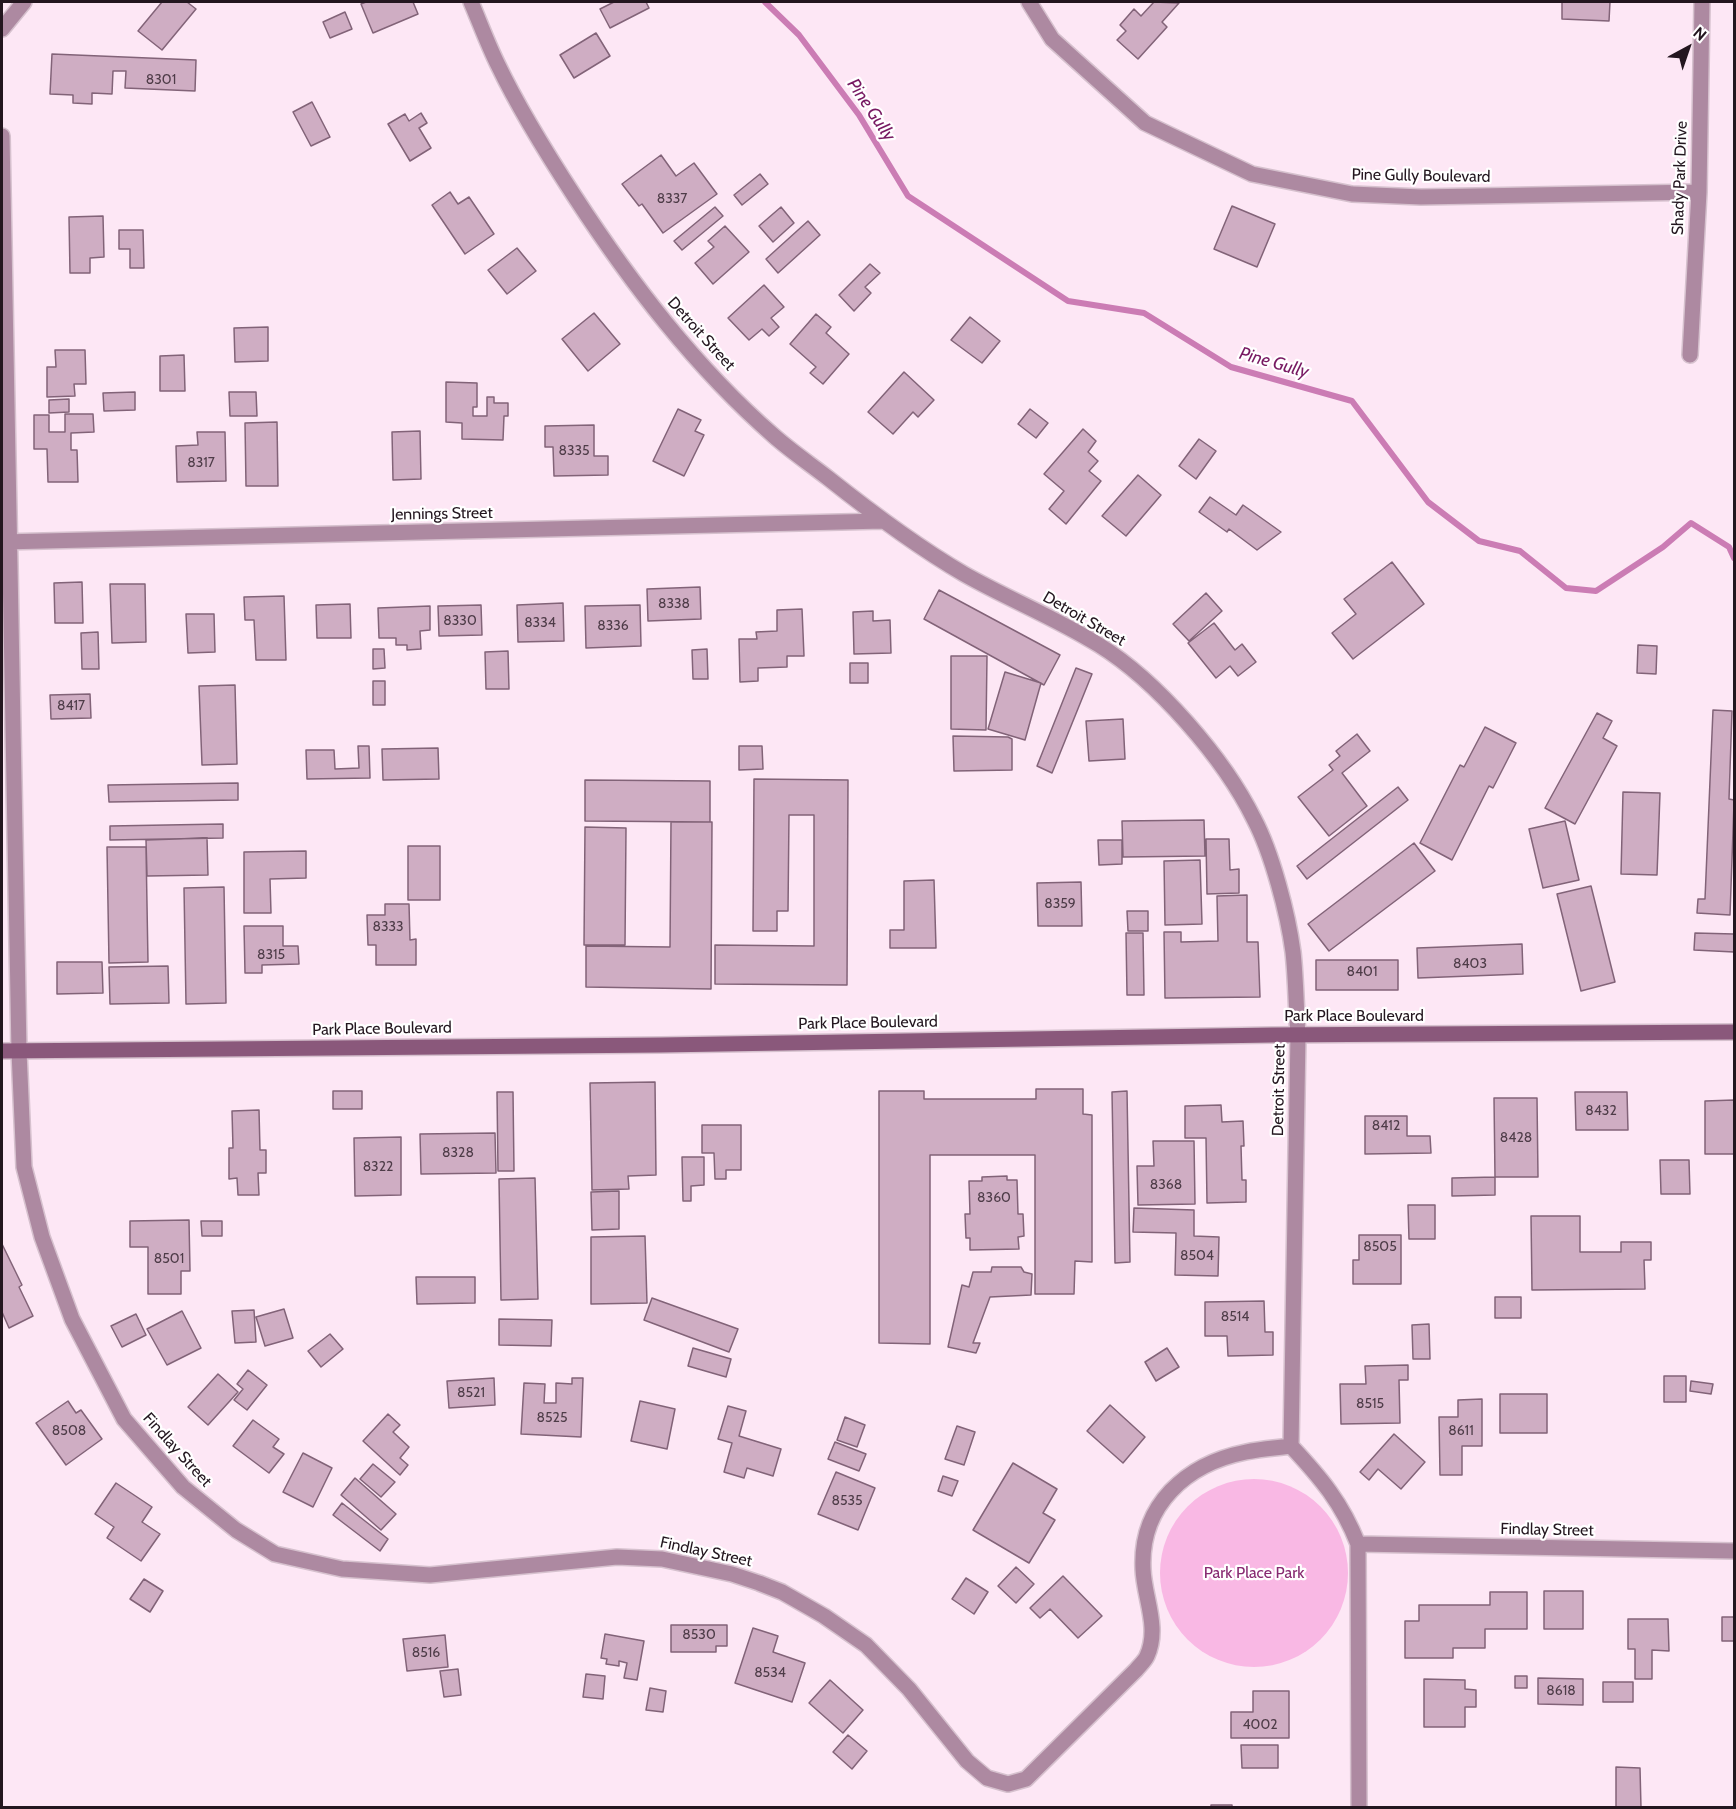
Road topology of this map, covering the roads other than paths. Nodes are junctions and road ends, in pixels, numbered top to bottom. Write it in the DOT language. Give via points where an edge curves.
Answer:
graph roads {
  1 [pos="24,2"];
  2 [pos="471,2"];
  3 [pos="1029,2"];
  4 [pos="1702,2"];
  5 [pos="2,29"];
  6 [pos="2,136"];
  7 [pos="1699,192"];
  8 [pos="1690,355"];
  9 [pos="883,521"];
  10 [pos="5,542"];
  11 [pos="1734,1032"];
  12 [pos="1298,1035"];
  13 [pos="2,1051"];
  14 [pos="19,1051"];
  15 [pos="1291,1446"];
  16 [pos="1359,1544"];
  17 [pos="1734,1551"];
  18 [pos="1359,1808"];
  1 -- 5 [label="street"];
  2 -- 9 [label="street, Detroit Street" via="498,66 544,150 604,242 660,317 774,436"];
  3 -- 7 [label="street, Pine Gully Boulevard" via="1052,39 1146,123 1252,174 1352,194"];
  4 -- 7 [label="street, Shady Park Drive"];
  6 -- 10 [label="street, Findlay Street"];
  7 -- 8 [label="street, Shady Park Drive"];
  9 -- 10 [label="street, Jennings Street"];
  9 -- 12 [label="street, Detroit Street" via="965,574 1107,650 1136,672 1225,768 1256,821 1277,880 1293,950"];
  10 -- 14 [label="street, Findlay Street"];
  11 -- 12 [label="street, Park Place Boulevard"];
  12 -- 14 [label="street, Park Place Boulevard"];
  12 -- 15 [label="street, Detroit Street"];
  13 -- 14 [label="street, Park Place Boulevard"];
  14 -- 15 [label="street, Findlay Street" via="24,1167 42,1237 72,1319 124,1419 183,1487 236,1530 275,1554 342,1569 430,1575 617,1557 662,1559 732,1574 782,1593 866,1645 909,1689 967,1761 987,1778 1008,1784 1026,1779 1147,1656 1152,1634 1143,1569 1146,1538 1162,1499 1203,1467 1244,1453"];
  15 -- 16 [label="street" via="1323,1480 1348,1518"];
  16 -- 17 [label="street, Findlay Street"];
  16 -- 18 [label="street"];
}
